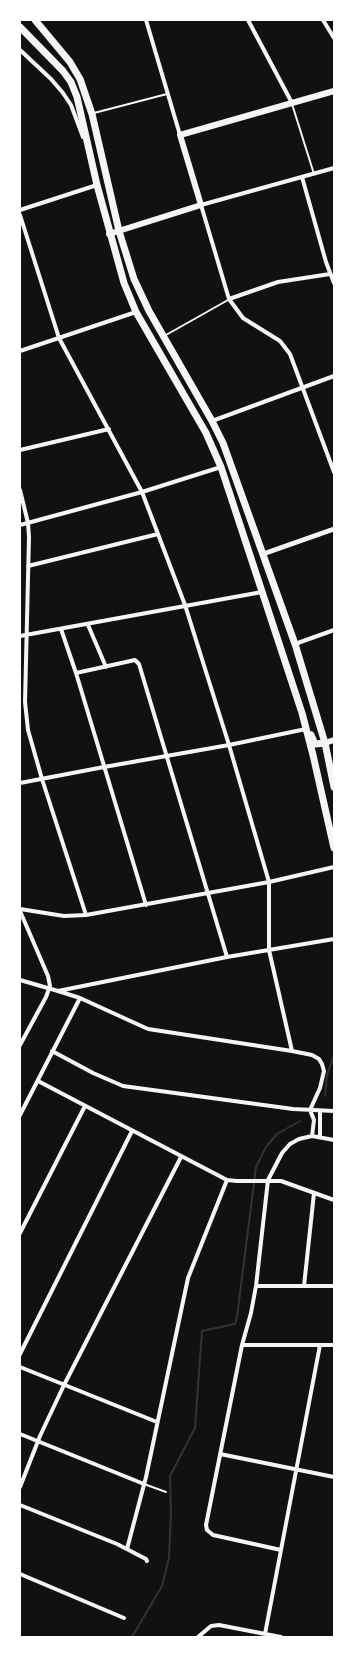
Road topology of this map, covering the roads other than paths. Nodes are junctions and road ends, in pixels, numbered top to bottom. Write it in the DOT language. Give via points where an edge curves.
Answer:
graph roads {
  1 [pos="35,20"];
  2 [pos="146,20"];
  3 [pos="248,20"];
  4 [pos="323,20"];
  5 [pos="20,27"];
  6 [pos="334,38"];
  7 [pos="20,50"];
  8 [pos="334,91"];
  9 [pos="167,94"];
  10 [pos="292,103"];
  11 [pos="92,114"];
  12 [pos="180,135"];
  13 [pos="90,148"];
  14 [pos="334,168"];
  15 [pos="314,174"];
  16 [pos="302,177"];
  17 [pos="97,185"];
  18 [pos="201,205"];
  19 [pos="20,210"];
  20 [pos="20,215"];
  21 [pos="119,231"];
  22 [pos="109,234"];
  23 [pos="330,274"];
  24 [pos="334,282"];
  25 [pos="228,299"];
  26 [pos="136,312"];
  27 [pos="163,336"];
  28 [pos="59,338"];
  29 [pos="20,351"];
  30 [pos="334,376"];
  31 [pos="303,387"];
  32 [pos="192,409"];
  33 [pos="212,421"];
  34 [pos="109,429"];
  35 [pos="20,450"];
  36 [pos="221,467"];
  37 [pos="334,472"];
  38 [pos="20,490"];
  39 [pos="142,492"];
  40 [pos="28,523"];
  41 [pos="20,525"];
  42 [pos="334,529"];
  43 [pos="158,534"];
  44 [pos="263,554"];
  45 [pos="28,566"];
  46 [pos="262,592"];
  47 [pos="185,605"];
  48 [pos="88,625"];
  49 [pos="61,630"];
  50 [pos="334,630"];
  51 [pos="26,635"];
  52 [pos="20,636"];
  53 [pos="295,644"];
  54 [pos="106,667"];
  55 [pos="76,673"];
  56 [pos="302,713"];
  57 [pos="306,729"];
  58 [pos="334,740"];
  59 [pos="325,743"];
  60 [pos="229,745"];
  61 [pos="165,756"];
  62 [pos="104,766"];
  63 [pos="42,779"];
  64 [pos="20,783"];
  65 [pos="334,787"];
  66 [pos="334,848"];
  67 [pos="334,867"];
  68 [pos="269,882"];
  69 [pos="208,892"];
  70 [pos="146,905"];
  71 [pos="20,910"];
  72 [pos="86,915"];
  73 [pos="334,939"];
  74 [pos="269,950"];
  75 [pos="226,957"];
  76 [pos="20,980"];
  77 [pos="50,990"];
  78 [pos="58,991"];
  79 [pos="80,998"];
  80 [pos="20,1044"];
  81 [pos="52,1051"];
  82 [pos="292,1051"];
  83 [pos="38,1081"];
  84 [pos="85,1106"];
  85 [pos="310,1110"];
  86 [pos="320,1110"];
  87 [pos="334,1111"];
  88 [pos="20,1116"];
  89 [pos="132,1131"];
  90 [pos="312,1136"];
  91 [pos="320,1137"];
  92 [pos="334,1140"];
  93 [pos="181,1157"];
  94 [pos="227,1180"];
  95 [pos="265,1180"];
  96 [pos="314,1193"];
  97 [pos="334,1200"];
  98 [pos="20,1233"];
  99 [pos="256,1286"];
  100 [pos="304,1286"];
  101 [pos="334,1286"];
  102 [pos="242,1345"];
  103 [pos="320,1345"];
  104 [pos="334,1345"];
  105 [pos="20,1354"];
  106 [pos="20,1367"];
  107 [pos="64,1385"];
  108 [pos="157,1422"];
  109 [pos="20,1434"];
  110 [pos="38,1442"];
  111 [pos="220,1454"];
  112 [pos="296,1470"];
  113 [pos="334,1477"];
  114 [pos="144,1484"];
  115 [pos="20,1488"];
  116 [pos="166,1492"];
  117 [pos="20,1505"];
  118 [pos="127,1549"];
  119 [pos="281,1550"];
  120 [pos="147,1561"];
  121 [pos="20,1574"];
  122 [pos="124,1618"];
  123 [pos="265,1634"];
  124 [pos="198,1637"];
  125 [pos="281,1637"];
  1 -- 11 [label="main road" via="75,70"];
  2 -- 9 [label="street"];
  3 -- 10 [label="street"];
  4 -- 6 [label="street"];
  5 -- 13 [label="main road" via="64,70 71,82"];
  7 -- 13 [label="street" via="64,93"];
  8 -- 10 [label="main road"];
  9 -- 11 [label="lane"];
  9 -- 12 [label="street"];
  10 -- 12 [label="main road"];
  10 -- 15 [label="lane"];
  11 -- 21 [label="main road"];
  12 -- 18 [label="main road"];
  13 -- 17 [label="main road"];
  14 -- 15 [label="street"];
  15 -- 16 [label="street"];
  16 -- 18 [label="street"];
  16 -- 23 [label="street"];
  17 -- 19 [label="street"];
  17 -- 22 [label="main road"];
  18 -- 21 [label="main road"];
  18 -- 25 [label="street"];
  20 -- 28 [label="street"];
  21 -- 22 [label="main road"];
  21 -- 27 [label="main road" via="141,296"];
  22 -- 26 [label="main road"];
  23 -- 24 [label="street"];
  23 -- 25 [label="street" via="278,282"];
  25 -- 27 [label="lane"];
  25 -- 31 [label="street" via="243,318 286,347"];
  26 -- 28 [label="street"];
  26 -- 32 [label="main road"];
  27 -- 33 [label="main road"];
  28 -- 29 [label="street"];
  28 -- 34 [label="street"];
  30 -- 31 [label="street"];
  31 -- 33 [label="street"];
  31 -- 37 [label="street"];
  32 -- 33 [label="main road" via="204,421"];
  32 -- 36 [label="main road"];
  33 -- 44 [label="main road" via="223,443"];
  34 -- 35 [label="street"];
  34 -- 39 [label="street"];
  36 -- 39 [label="street"];
  36 -- 46 [label="main road"];
  38 -- 40 [label="street"];
  39 -- 40 [label="street"];
  39 -- 43 [label="street"];
  40 -- 41 [label="street"];
  40 -- 45 [label="street"];
  42 -- 44 [label="street"];
  43 -- 45 [label="street"];
  43 -- 47 [label="street"];
  44 -- 53 [label="main road"];
  45 -- 51 [label="street"];
  46 -- 47 [label="street"];
  46 -- 56 [label="main road"];
  47 -- 48 [label="street"];
  47 -- 60 [label="street"];
  48 -- 49 [label="street"];
  48 -- 54 [label="street"];
  49 -- 51 [label="street"];
  49 -- 55 [label="street"];
  50 -- 53 [label="street"];
  51 -- 52 [label="street"];
  51 -- 63 [label="street" via="26,719"];
  53 -- 59 [label="main road"];
  54 -- 55 [label="street"];
  54 -- 61 [label="street" via="137,661"];
  55 -- 62 [label="street"];
  56 -- 57 [label="main road"];
  56 -- 59 [label="main road" via="315,743"];
  57 -- 60 [label="street"];
  57 -- 66 [label="main road"];
  58 -- 59 [label="main road"];
  59 -- 65 [label="main road"];
  60 -- 61 [label="street"];
  60 -- 68 [label="street"];
  61 -- 62 [label="street"];
  61 -- 69 [label="street"];
  62 -- 63 [label="street"];
  62 -- 70 [label="street"];
  63 -- 64 [label="street"];
  63 -- 72 [label="street"];
  67 -- 68 [label="street"];
  68 -- 69 [label="street"];
  68 -- 74 [label="street"];
  69 -- 70 [label="street"];
  69 -- 75 [label="street"];
  70 -- 72 [label="street"];
  71 -- 72 [label="street" via="64,916"];
  71 -- 77 [label="street" via="48,976"];
  73 -- 74 [label="street"];
  74 -- 75 [label="street"];
  74 -- 82 [label="street"];
  75 -- 78 [label="street"];
  76 -- 77 [label="street"];
  77 -- 78 [label="street"];
  77 -- 80 [label="street"];
  78 -- 79 [label="street"];
  79 -- 81 [label="street"];
  79 -- 82 [label="street" via="148,1029"];
  81 -- 83 [label="street"];
  81 -- 85 [label="street" via="123,1086"];
  82 -- 85 [label="street" via="319,1059 322,1064 323,1078"];
  83 -- 84 [label="street"];
  83 -- 88 [label="street"];
  84 -- 89 [label="street"];
  84 -- 98 [label="street"];
  85 -- 86 [label="street"];
  85 -- 90 [label="street" via="314,1120"];
  86 -- 87 [label="street"];
  86 -- 91 [label="street"];
  89 -- 93 [label="street"];
  89 -- 105 [label="street"];
  90 -- 91 [label="street"];
  90 -- 95 [label="street" via="290,1144 282,1152"];
  91 -- 92 [label="street"];
  93 -- 94 [label="street"];
  93 -- 107 [label="street"];
  94 -- 95 [label="street"];
  94 -- 108 [label="street" via="190,1271"];
  95 -- 96 [label="street" via="281,1181"];
  95 -- 99 [label="street"];
  96 -- 97 [label="street"];
  96 -- 100 [label="street"];
  99 -- 100 [label="street"];
  99 -- 102 [label="street"];
  100 -- 101 [label="street"];
  102 -- 103 [label="street"];
  102 -- 111 [label="street"];
  103 -- 104 [label="street"];
  103 -- 112 [label="street"];
  106 -- 107 [label="street"];
  107 -- 108 [label="street"];
  107 -- 110 [label="street"];
  108 -- 114 [label="street"];
  109 -- 110 [label="street"];
  110 -- 114 [label="street"];
  110 -- 115 [label="street"];
  111 -- 112 [label="street"];
  111 -- 119 [label="street" via="206,1530 213,1535"];
  112 -- 113 [label="street"];
  112 -- 119 [label="street"];
  114 -- 116 [label="lane"];
  114 -- 118 [label="street"];
  117 -- 118 [label="street"];
  118 -- 120 [label="street"];
  119 -- 123 [label="street"];
  121 -- 122 [label="street"];
  123 -- 124 [label="street" via="219,1625 211,1626"];
  123 -- 125 [label="street"];
}
